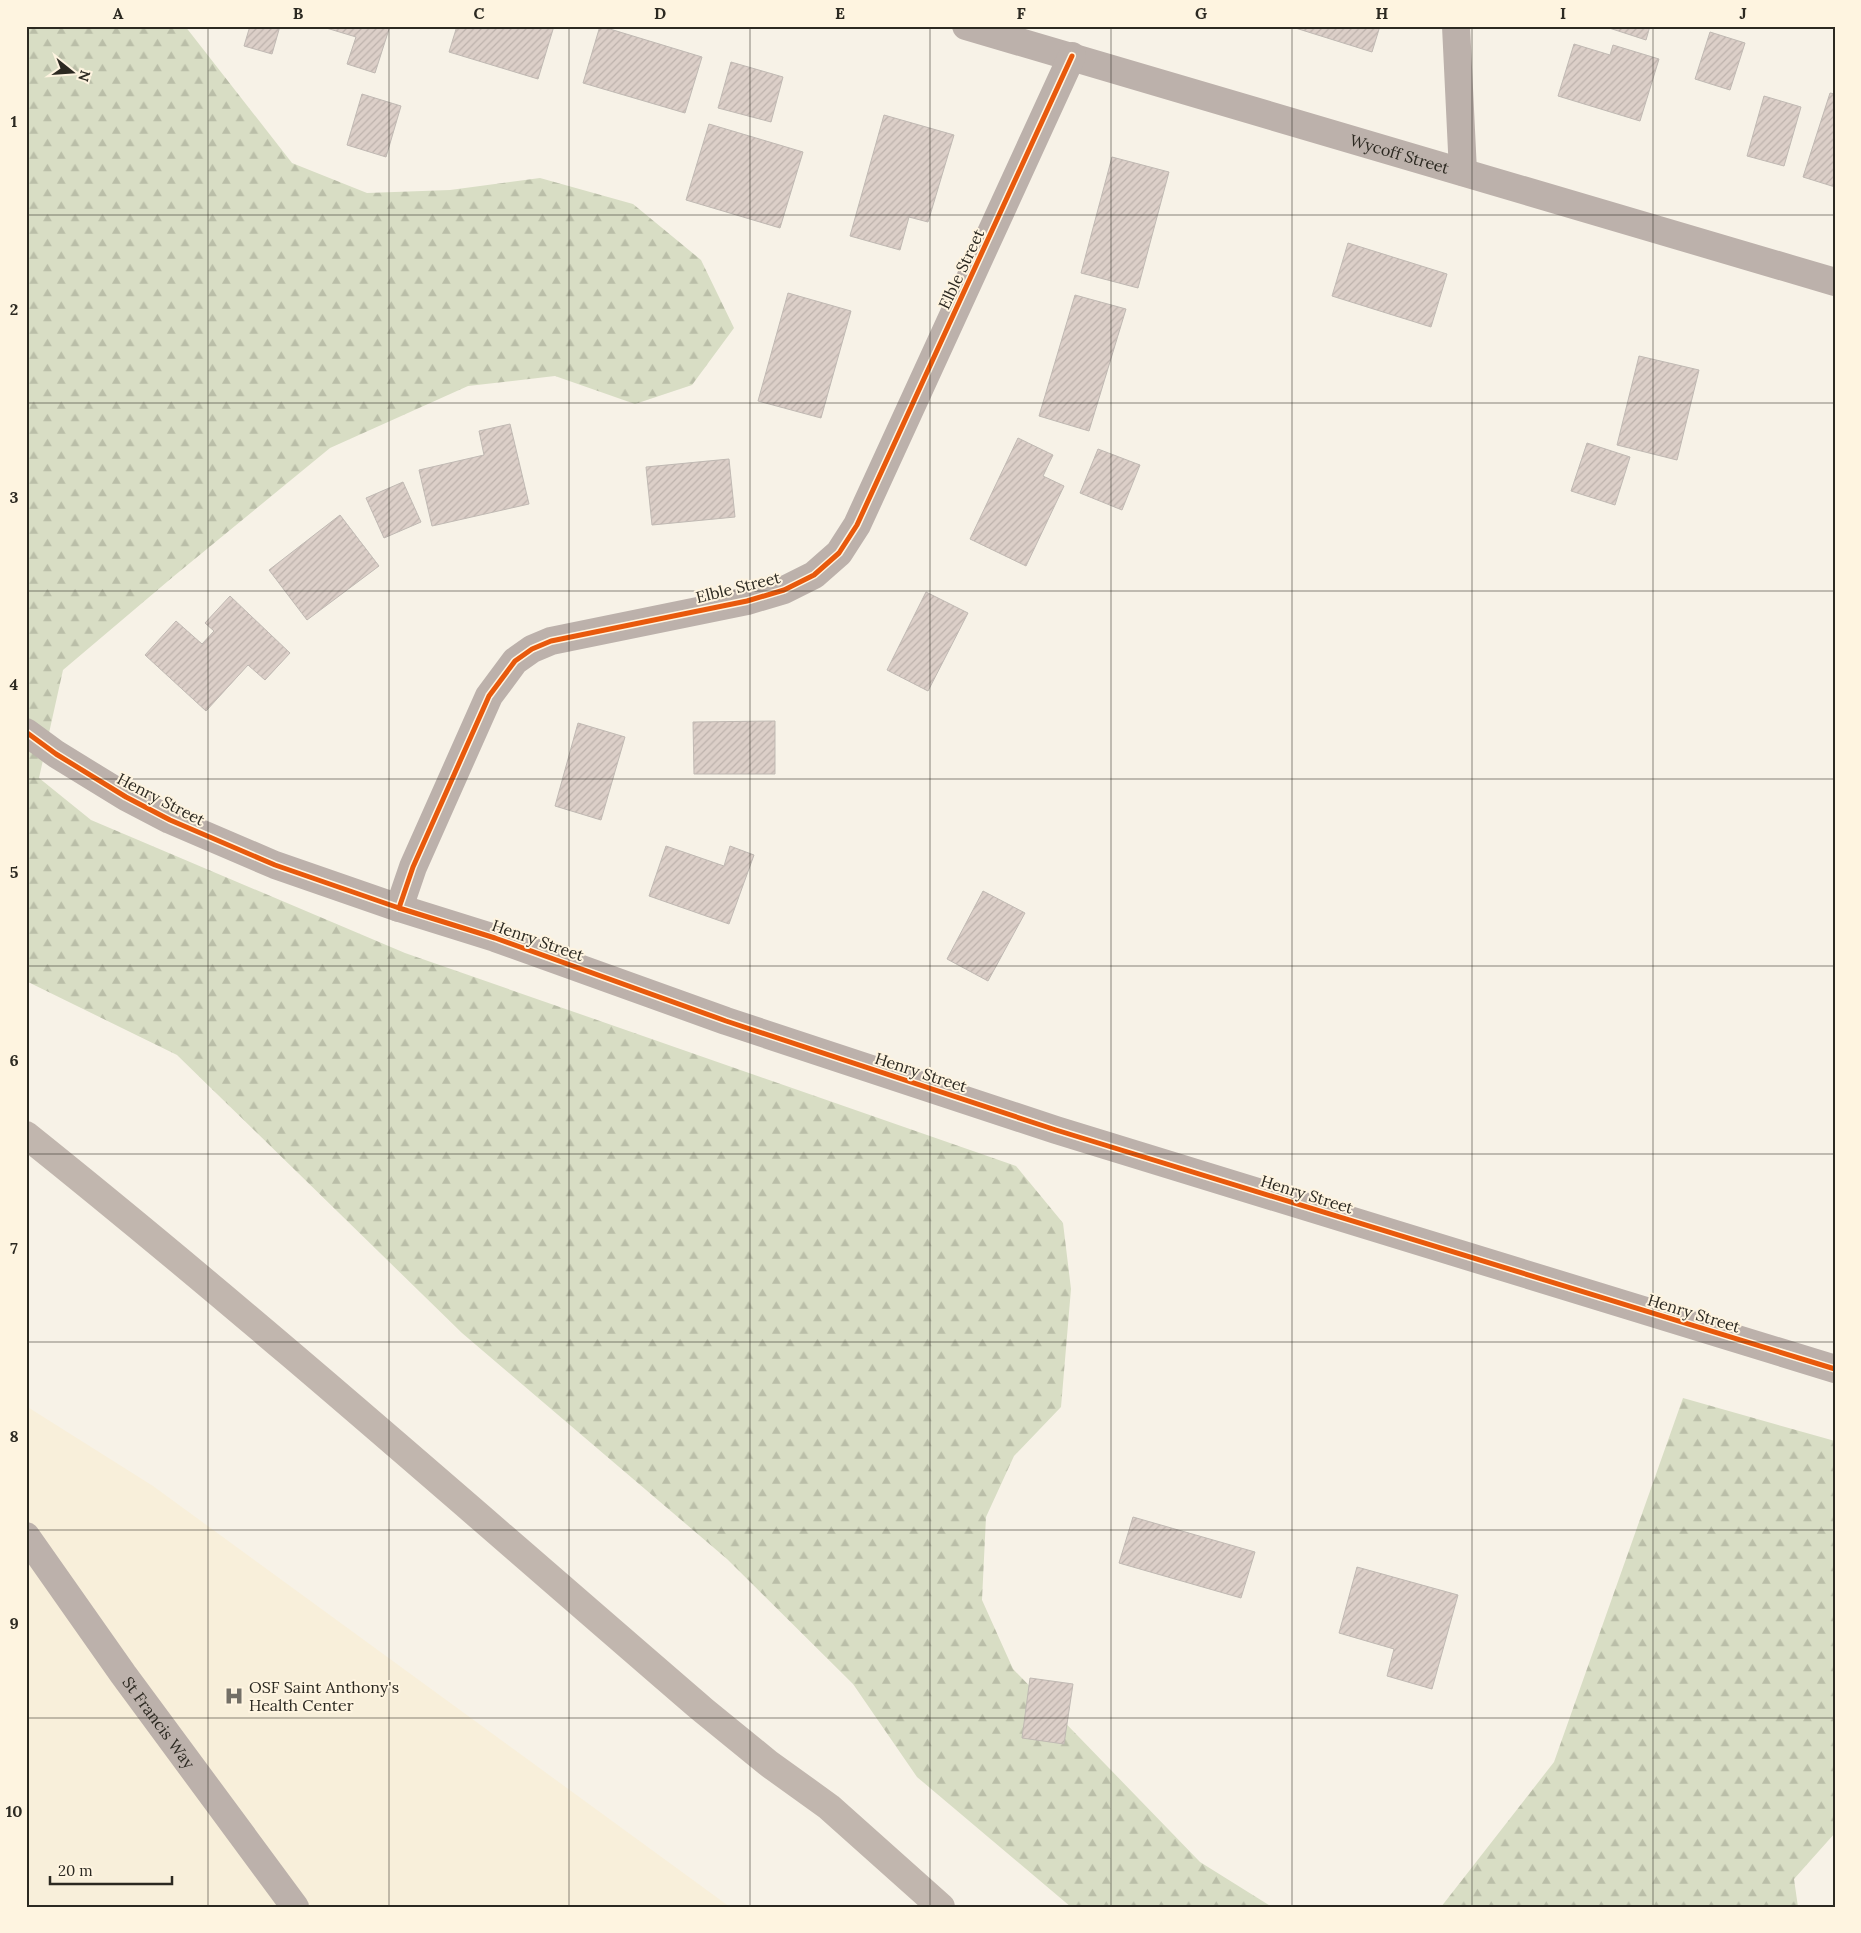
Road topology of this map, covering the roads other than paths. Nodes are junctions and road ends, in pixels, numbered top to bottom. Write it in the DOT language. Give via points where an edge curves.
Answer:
graph roads {
  1 [pos="966,26"];
  2 [pos="1456,26"];
  3 [pos="1072,56"];
  4 [pos="1463,172"];
  5 [pos="1835,282"];
  6 [pos="26,732"];
  7 [pos="399,908"];
  8 [pos="26,1135"];
  9 [pos="1835,1369"];
  10 [pos="26,1536"];
  11 [pos="35,1566"];
  12 [pos="295,1907"];
  13 [pos="941,1907"];
  1 -- 3 [label="street, Wycoff Street"];
  2 -- 4 [label="street"];
  3 -- 4 [label="street, Wycoff Street"];
  3 -- 7 [label="street, Elble Street" via="857,525 839,553 814,575 784,590 551,641 515,661 489,696 413,866"];
  4 -- 5 [label="street, Wycoff Street"];
  6 -- 7 [label="street, Henry Street" via="126,797 170,820 274,865"];
  7 -- 9 [label="street, Henry Street" via="1056,1130"];
  8 -- 13 [label="highway" via="223,1297 703,1710 829,1807"];
  10 -- 11 [label="street, St Francis Way"];
  11 -- 12 [label="street, St Francis Way" via="129,1682"];
}
